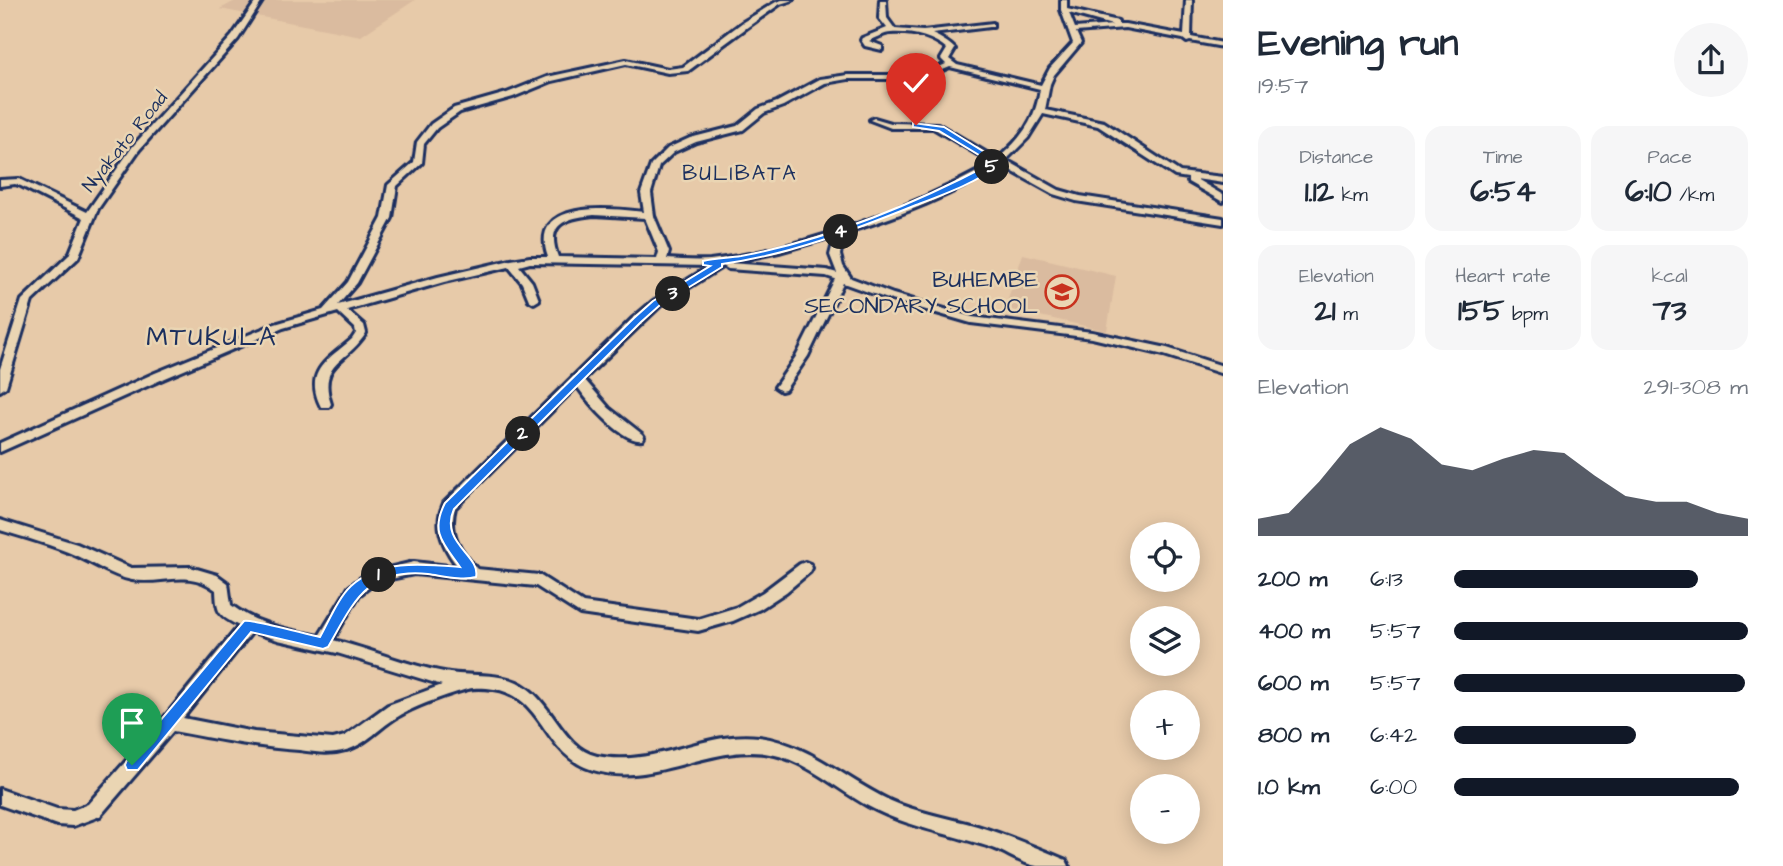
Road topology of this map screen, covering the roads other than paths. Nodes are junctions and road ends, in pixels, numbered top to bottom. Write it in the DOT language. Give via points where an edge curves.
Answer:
graph roads {
  1 [pos="260,0"];
  2 [pos="790,0"];
  3 [pos="883,0"];
  4 [pos="1189,0"];
  5 [pos="1064,5"];
  6 [pos="990,25"];
  7 [pos="1125,26"];
  8 [pos="891,29"];
  9 [pos="1073,30"];
  10 [pos="923,33"];
  11 [pos="1187,40"];
  12 [pos="1223,45"];
  13 [pos="879,48"];
  14 [pos="949,65"];
  15 [pos="1045,88"];
  16 [pos="1040,111"];
  17 [pos="874,120"];
  18 [pos="1000,162"];
  19 [pos="1185,176"];
  20 [pos="1223,180"];
  21 [pos="0,184"];
  22 [pos="1223,199"];
  23 [pos="649,216"];
  24 [pos="89,217"];
  25 [pos="1223,220"];
  26 [pos="844,231"];
  27 [pos="554,260"];
  28 [pos="662,260"];
  29 [pos="511,263"];
  30 [pos="713,264"];
  31 [pos="843,277"];
  32 [pos="534,300"];
  33 [pos="334,309"];
  34 [pos="1223,370"];
  35 [pos="578,379"];
  36 [pos="0,387"];
  37 [pos="781,387"];
  38 [pos="325,404"];
  39 [pos="638,437"];
  40 [pos="0,448"];
  41 [pos="0,525"];
  42 [pos="805,568"];
  43 [pos="472,573"];
  44 [pos="249,625"];
  45 [pos="323,643"];
  46 [pos="468,682"];
  47 [pos="170,723"];
  48 [pos="0,797"];
  49 [pos="1060,866"];
  1 -- 24 [label="street, Nyakato Road" via="234,37 136,148"];
  2 -- 33 [label="street" via="753,19 685,69 623,63 550,79 449,114 420,144 418,163 393,185 387,218"];
  3 -- 8 [label="street" via="883,16"];
  4 -- 11 [label="street"];
  5 -- 7 [label="street"];
  5 -- 9 [label="street"];
  6 -- 10 [label="street"];
  7 -- 9 [label="street"];
  7 -- 11 [label="street"];
  8 -- 10 [label="street"];
  8 -- 13 [label="street" via="865,40"];
  9 -- 15 [label="street" via="1077,43 1056,65"];
  10 -- 14 [label="street" via="951,49 945,59"];
  11 -- 12 [label="street"];
  14 -- 15 [label="street"];
  14 -- 23 [label="street" via="921,77 823,81 761,111 740,128 681,145 655,165 646,193"];
  15 -- 16 [label="street"];
  16 -- 18 [label="street" via="1021,141"];
  16 -- 19 [label="street" via="1101,124 1165,168"];
  17 -- 18 [label="street" via="935,126"];
  18 -- 25 [label="street" via="1055,192 1079,199"];
  18 -- 26 [label="street" via="951,188"];
  19 -- 20 [label="street"];
  19 -- 22 [label="street"];
  21 -- 24 [label="street" via="16,181"];
  23 -- 27 [label="street" via="590,212 561,220 548,238"];
  23 -- 28 [label="street" via="663,247"];
  24 -- 36 [label="street, Nyakato Road" via="74,256 23,306"];
  26 -- 30 [label="street"];
  26 -- 31 [label="street" via="834,249"];
  27 -- 28 [label="street"];
  27 -- 29 [label="street"];
  28 -- 30 [label="street"];
  29 -- 32 [label="street" via="527,282"];
  29 -- 33 [label="street"];
  30 -- 31 [label="street" via="802,269"];
  30 -- 35 [label="street" via="657,303"];
  31 -- 34 [label="street" via="971,320 1092,335"];
  31 -- 37 [label="street" via="798,364"];
  33 -- 38 [label="street" via="360,327 361,333 323,370 320,389"];
  33 -- 40 [label="street" via="208,355"];
  35 -- 39 [label="street" via="590,398"];
  35 -- 43 [label="street" via="449,506 443,519 447,538"];
  41 -- 44 [label="street" via="82,552 127,573 145,576 194,571 211,576 223,587 224,608"];
  42 -- 43 [label="street" via="759,603 698,625 596,612 569,602 539,581"];
  43 -- 45 [label="street" via="414,568 372,577 354,591"];
  44 -- 45 [label="street"];
  44 -- 47 [label="street"];
  45 -- 46 [label="street"];
  46 -- 47 [label="street" via="394,710 349,742 333,747"];
  46 -- 49 [label="street" via="491,681 528,695 538,703 564,746 596,763 665,763 711,749 751,744 776,748 886,807 992,839"];
  47 -- 48 [label="street" via="94,810 83,815 57,817"];
}
